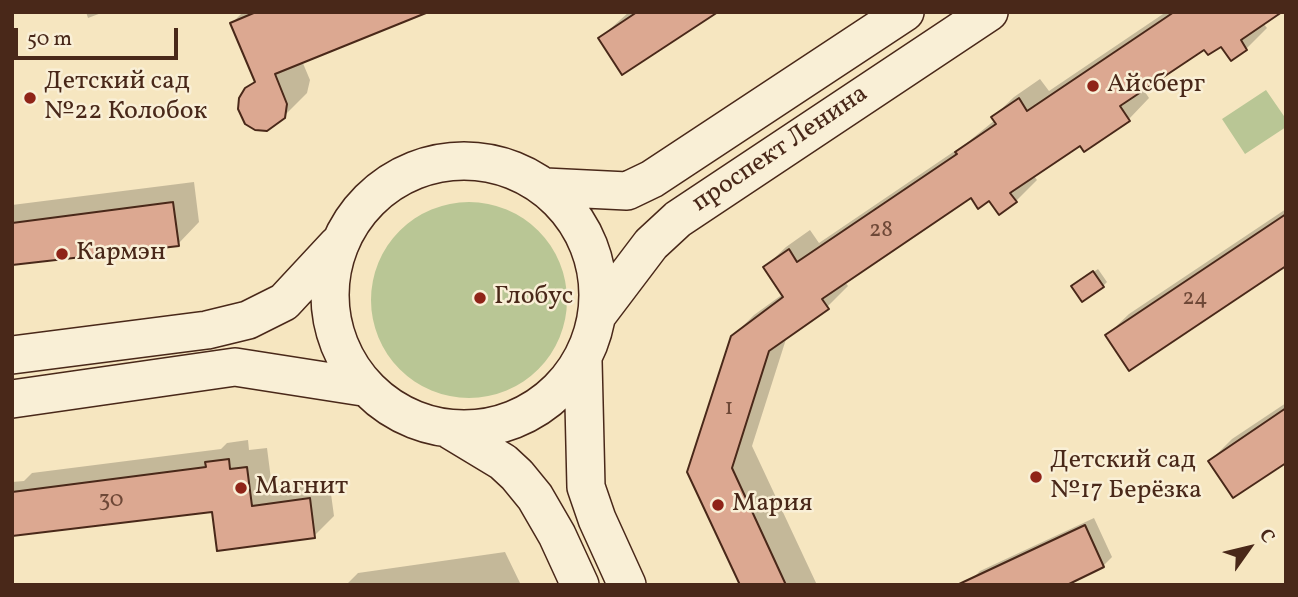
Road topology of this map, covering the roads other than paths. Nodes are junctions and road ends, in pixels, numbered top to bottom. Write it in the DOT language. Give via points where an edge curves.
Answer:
graph roads {
  1 [pos="905,12"];
  2 [pos="989,12"];
  3 [pos="545,187"];
  4 [pos="338,244"];
  5 [pos="598,314"];
  6 [pos="12,355"];
  7 [pos="583,361"];
  8 [pos="363,387"];
  9 [pos="12,399"];
  10 [pos="450,430"];
  11 [pos="580,585"];
  12 [pos="627,585"];
  1 -- 3 [label="main road, проспект Ленина" via="652,179 627,191"];
  2 -- 5 [label="main road, проспект Ленина" via="678,219 651,244"];
  3 -- 4 [label="main road" via="510,168 471,160 436,163 402,174 373,195"];
  3 -- 5 [label="main road" via="578,222 596,266"];
  4 -- 6 [label="main road" via="284,302 248,320 206,330"];
  4 -- 8 [label="main road" via="328,293 337,343"];
  5 -- 7 [label="main road"];
  7 -- 10 [label="main road" via="549,401 537,408 502,426"];
  7 -- 12 [label="main road" via="586,487"];
  8 -- 9 [label="main road" via="235,367"];
  8 -- 10 [label="main road" via="414,422"];
  10 -- 11 [label="main road" via="503,462 535,496"];
}
